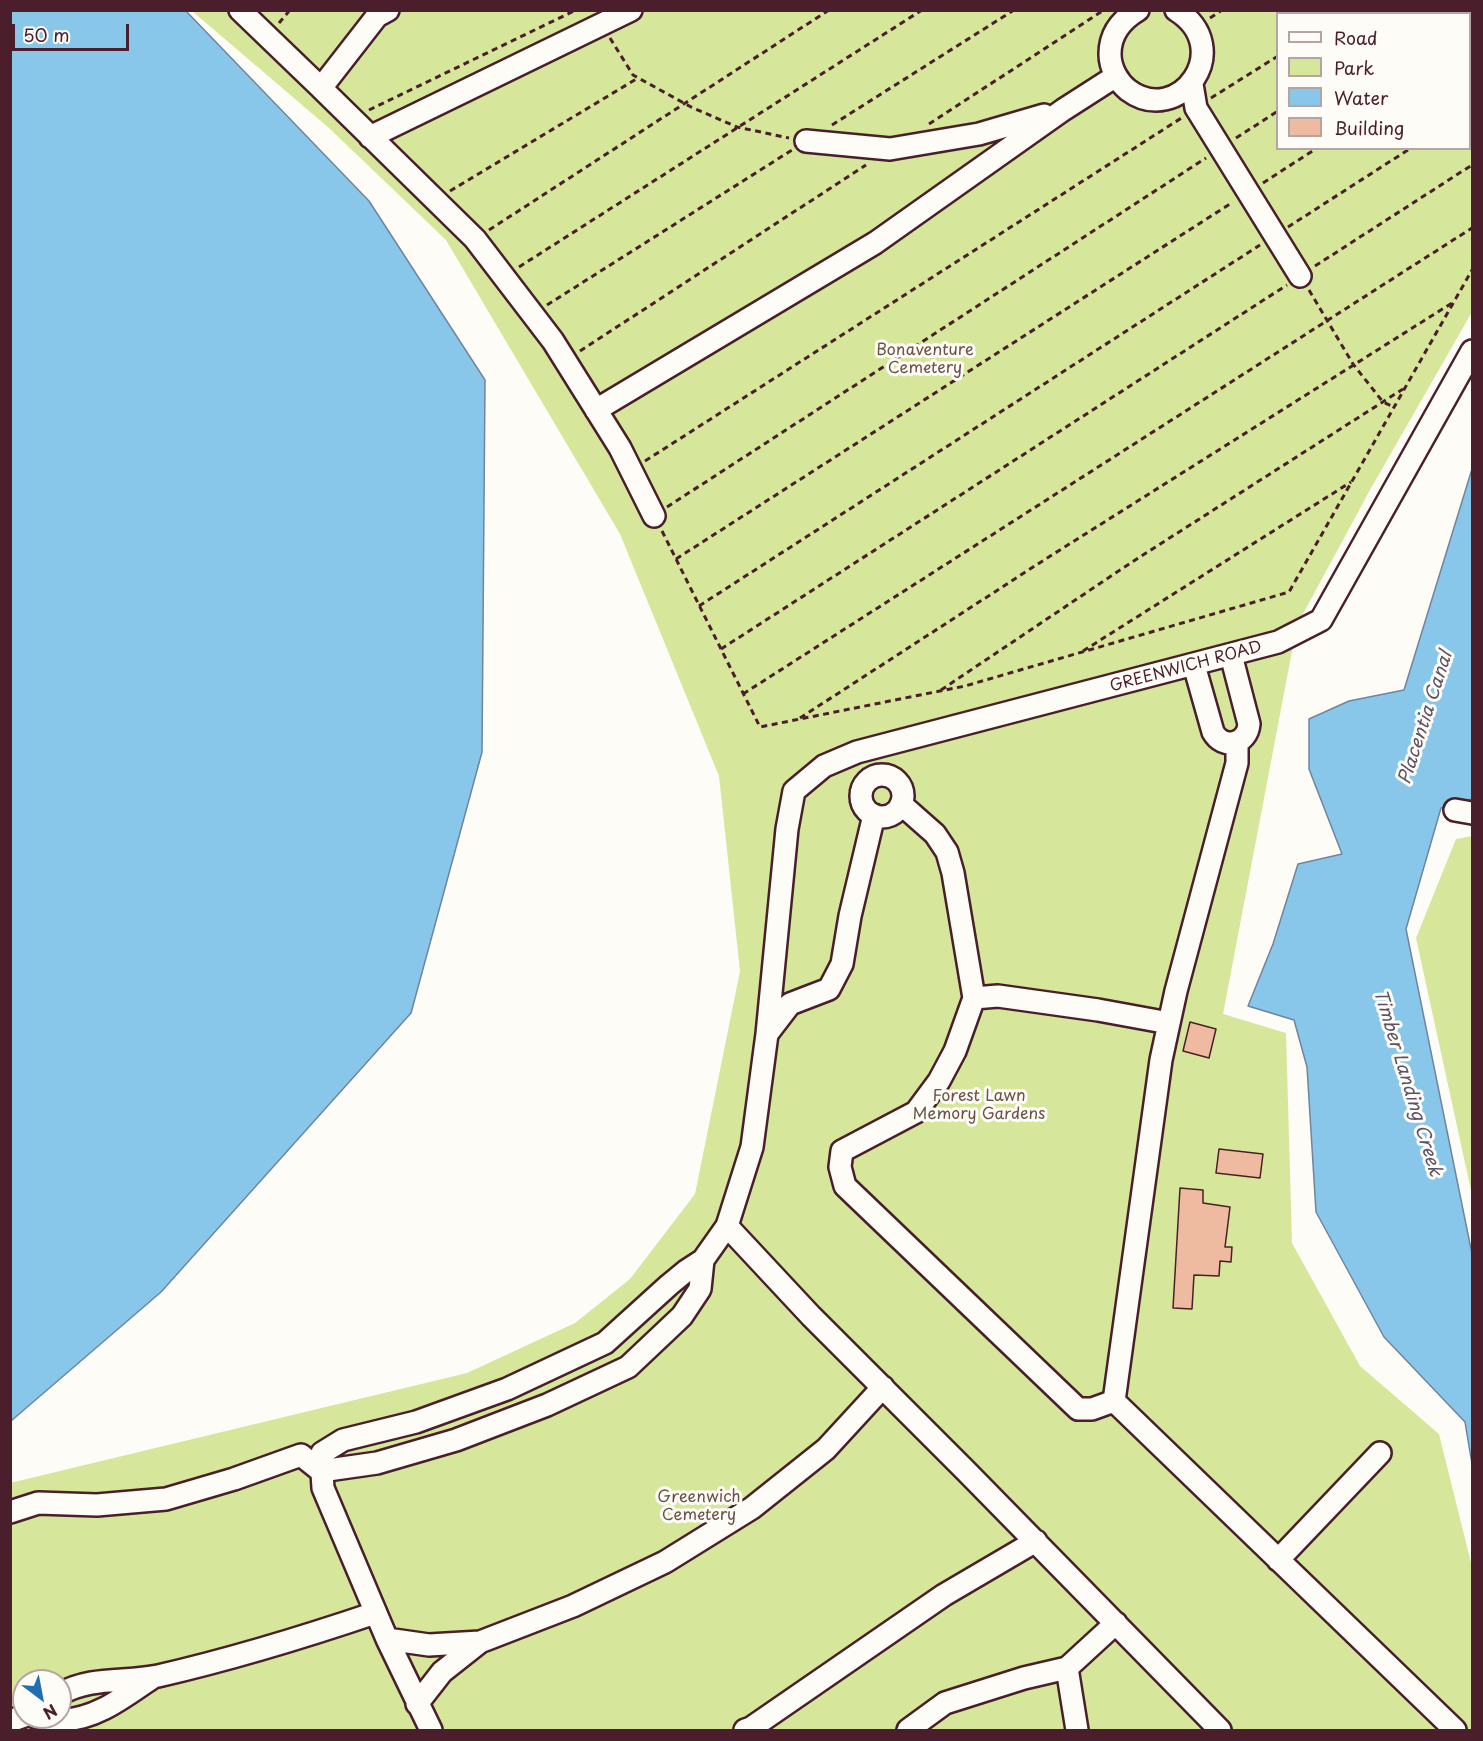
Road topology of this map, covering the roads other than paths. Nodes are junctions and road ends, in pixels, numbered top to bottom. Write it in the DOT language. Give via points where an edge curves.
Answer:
graph roads {
  1 [pos="240,10"];
  2 [pos="388,10"];
  3 [pos="631,10"];
  4 [pos="1138,10"];
  5 [pos="1176,10"];
  6 [pos="1116,76"];
  7 [pos="1192,84"];
  8 [pos="321,88"];
  9 [pos="1063,110"];
  10 [pos="370,136"];
  11 [pos="806,141"];
  12 [pos="1300,276"];
  13 [pos="1473,351"];
  14 [pos="596,410"];
  15 [pos="654,516"];
  16 [pos="1231,655"];
  17 [pos="1194,665"];
  18 [pos="897,741"];
  19 [pos="1237,742"];
  20 [pos="857,752"];
  21 [pos="894,779"];
  22 [pos="863,788"];
  23 [pos="901,804"];
  24 [pos="874,815"];
  25 [pos="974,998"];
  26 [pos="1169,1023"];
  27 [pos="767,1034"];
  28 [pos="728,1226"];
  29 [pos="704,1260"];
  30 [pos="883,1387"];
  31 [pos="1114,1401"];
  32 [pos="1380,1453"];
  33 [pos="321,1471"];
  34 [pos="10,1512"];
  35 [pos="1036,1541"];
  36 [pos="1278,1560"];
  37 [pos="375,1613"];
  38 [pos="1116,1623"];
  39 [pos="387,1639"];
  40 [pos="480,1642"];
  41 [pos="1067,1668"];
  42 [pos="156,1676"];
  43 [pos="72,1688"];
  44 [pos="417,1704"];
  45 [pos="72,1718"];
  46 [pos="431,1731"];
  47 [pos="745,1731"];
  48 [pos="908,1731"];
  49 [pos="1077,1731"];
  50 [pos="1220,1731"];
  51 [pos="1455,1731"];
  1 -- 8 [label="street"];
  2 -- 8 [label="street" via="377,16"];
  3 -- 10 [label="street"];
  4 -- 6 [label="street" via="1117,27 1111,42 1110,57"];
  5 -- 7 [label="street" via="1187,17 1202,40 1204,56"];
  6 -- 7 [label="street" via="1122,85 1149,99 1165,99"];
  6 -- 9 [label="street"];
  7 -- 12 [label="street" via="1196,108"];
  8 -- 10 [label="street"];
  9 -- 11 [label="street" via="979,134 890,149"];
  9 -- 14 [label="street" via="875,243"];
  10 -- 14 [label="street" via="475,239 565,360"];
  13 -- 16 [label="street, GREENWICH ROAD" via="1321,620 1278,642"];
  14 -- 15 [label="street"];
  16 -- 17 [label="street, GREENWICH ROAD"];
  16 -- 19 [label="street" via="1249,724 1246,735"];
  17 -- 18 [label="street, GREENWICH ROAD"];
  17 -- 19 [label="street" via="1213,732 1225,743"];
  18 -- 20 [label="street, GREENWICH ROAD"];
  18 -- 21 [label="street"];
  19 -- 26 [label="street" via="1237,763"];
  20 -- 22 [label="street"];
  20 -- 27 [label="street, GREENWICH ROAD" via="824,766 794,791"];
  21 -- 22 [label="street" via="876,776"];
  21 -- 23 [label="street" via="902,790"];
  22 -- 24 [label="street" via="862,802"];
  23 -- 24 [label="street" via="892,815"];
  23 -- 25 [label="street" via="935,834 946,852"];
  24 -- 27 [label="street" via="842,964 829,989 790,1004"];
  25 -- 26 [label="street" via="998,996"];
  25 -- 31 [label="street" via="955,1051 916,1112 842,1151 840,1167 845,1186 1078,1409 1092,1409"];
  26 -- 31 [label="street"];
  27 -- 28 [label="street, GREENWICH ROAD" via="752,1147"];
  28 -- 29 [label="street, GREENWICH ROAD"];
  28 -- 30 [label="street"];
  29 -- 33 [label="street" via="669,1285 605,1343 507,1389 416,1422 343,1440 322,1453"];
  29 -- 33 [label="street" via="700,1289 682,1316 628,1366 547,1405 456,1440 376,1462"];
  30 -- 35 [label="street"];
  30 -- 40 [label="street" via="826,1449 752,1508 665,1563 573,1606"];
  31 -- 36 [label="street"];
  32 -- 36 [label="street"];
  33 -- 34 [label="street" via="302,1455 166,1499 97,1505 38,1503"];
  33 -- 37 [label="street" via="323,1488"];
  35 -- 38 [label="street"];
  35 -- 47 [label="street" via="944,1595"];
  36 -- 51 [label="street"];
  37 -- 39 [label="street"];
  37 -- 42 [label="street" via="305,1637"];
  38 -- 41 [label="street"];
  38 -- 50 [label="street"];
  39 -- 40 [label="street" via="429,1645"];
  39 -- 44 [label="street"];
  40 -- 44 [label="street" via="442,1672"];
  41 -- 48 [label="street" via="945,1703"];
  41 -- 49 [label="street"];
  42 -- 43 [label="street"];
  42 -- 45 [label="street" via="107,1708"];
  44 -- 46 [label="street"];
}
